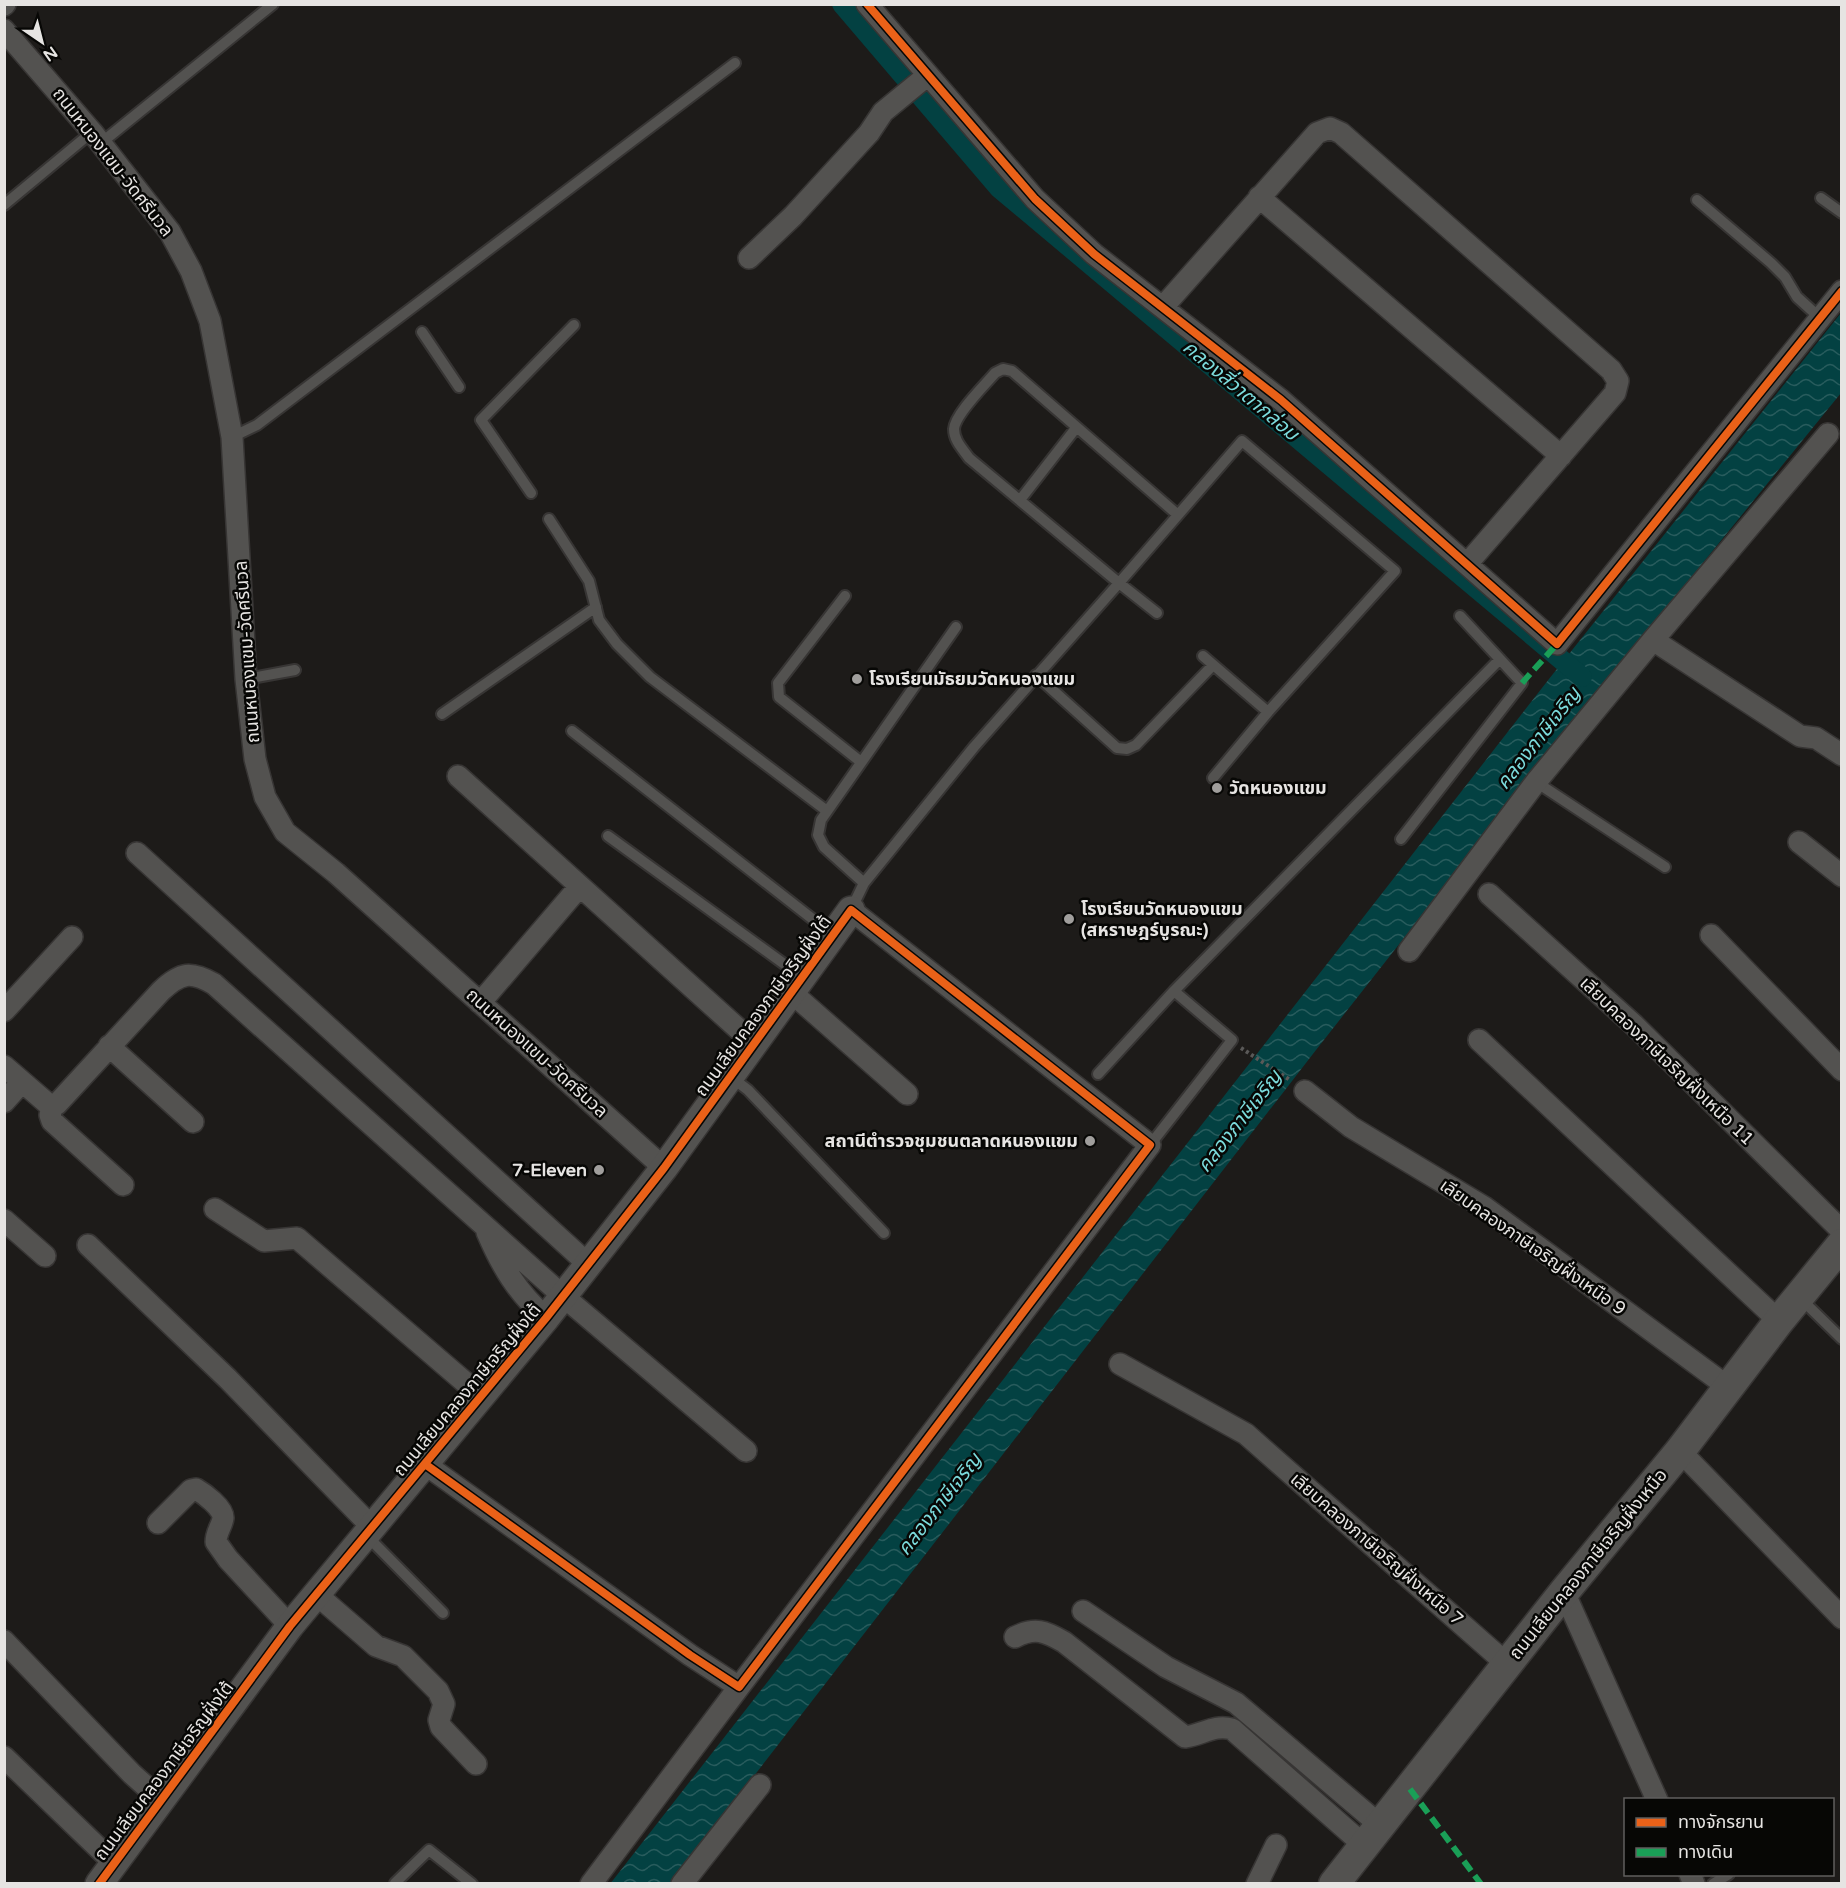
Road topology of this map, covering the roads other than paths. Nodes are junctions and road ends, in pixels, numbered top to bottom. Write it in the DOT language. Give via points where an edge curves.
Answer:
graph roads {
  1 [pos="273,4"];
  2 [pos="867,4"];
  3 [pos="4,30"];
  4 [pos="735,63"];
  5 [pos="921,81"];
  6 [pos="97,138"];
  7 [pos="1258,197"];
  8 [pos="1821,198"];
  9 [pos="1697,200"];
  10 [pos="4,205"];
  11 [pos="1842,213"];
  12 [pos="749,258"];
  13 [pos="1842,291"];
  14 [pos="1163,307"];
  15 [pos="1820,318"];
  16 [pos="574,325"];
  17 [pos="422,332"];
  18 [pos="459,387"];
  19 [pos="1076,428"];
  20 [pos="1828,434"];
  21 [pos="232,437"];
  22 [pos="1562,456"];
  23 [pos="531,493"];
  24 [pos="1020,500"];
  25 [pos="1178,515"];
  26 [pos="549,519"];
  27 [pos="1467,564"];
  28 [pos="1119,583"];
  29 [pos="844,596"];
  30 [pos="596,607"];
  31 [pos="1157,613"];
  32 [pos="1460,616"];
  33 [pos="956,627"];
  34 [pos="1653,640"];
  35 [pos="1203,656"];
  36 [pos="1500,658"];
  37 [pos="1213,665"];
  38 [pos="296,670"];
  39 [pos="1036,675"];
  40 [pos="246,679"];
  41 [pos="1268,712"];
  42 [pos="442,714"];
  43 [pos="572,731"];
  44 [pos="1842,755"];
  45 [pos="861,762"];
  46 [pos="458,776"];
  47 [pos="1213,778"];
  48 [pos="1536,782"];
  49 [pos="827,811"];
  50 [pos="608,836"];
  51 [pos="1401,839"];
  52 [pos="1799,842"];
  53 [pos="137,853"];
  54 [pos="1665,867"];
  55 [pos="1842,876"];
  56 [pos="864,883"];
  57 [pos="580,886"];
  58 [pos="1489,894"];
  59 [pos="851,910"];
  60 [pos="1711,935"];
  61 [pos="833,936"];
  62 [pos="72,937"];
  63 [pos="1408,951"];
  64 [pos="797,985"];
  65 [pos="1174,991"];
  66 [pos="480,1003"];
  67 [pos="4,1011"];
  68 [pos="1479,1040"];
  69 [pos="754,1044"];
  70 [pos="109,1046"];
  71 [pos="4,1066"];
  72 [pos="1842,1070"];
  73 [pos="1098,1074"];
  74 [pos="731,1076"];
  75 [pos="22,1082"];
  76 [pos="1305,1091"];
  77 [pos="907,1094"];
  78 [pos="4,1102"];
  79 [pos="53,1105"];
  80 [pos="194,1122"];
  81 [pos="1150,1145"];
  82 [pos="664,1167"];
  83 [pos="123,1185"];
  84 [pos="215,1209"];
  85 [pos="4,1220"];
  86 [pos="485,1226"];
  87 [pos="1842,1231"];
  88 [pos="884,1233"];
  89 [pos="1842,1244"];
  90 [pos="88,1245"];
  91 [pos="45,1256"];
  92 [pos="588,1264"];
  93 [pos="563,1296"];
  94 [pos="1799,1296"];
  95 [pos="546,1318"];
  96 [pos="1779,1321"];
  97 [pos="1842,1339"];
  98 [pos="1120,1364"];
  99 [pos="1728,1387"];
  100 [pos="481,1396"];
  101 [pos="746,1451"];
  102 [pos="1680,1451"];
  103 [pos="425,1464"];
  104 [pos="158,1523"];
  105 [pos="368,1530"];
  106 [pos="1564,1592"];
  107 [pos="316,1594"];
  108 [pos="1083,1611"];
  109 [pos="443,1613"];
  110 [pos="1842,1618"];
  111 [pos="290,1626"];
  112 [pos="1015,1637"];
  113 [pos="4,1641"];
  114 [pos="1508,1665"];
  115 [pos="739,1687"];
  116 [pos="4,1757"];
  117 [pos="476,1764"];
  118 [pos="760,1785"];
  119 [pos="1656,1798"];
  120 [pos="160,1799"];
  121 [pos="1373,1836"];
  122 [pos="1276,1845"];
  123 [pos="1727,1876"];
  124 [pos="103,1878"];
  125 [pos="395,1883"];
  126 [pos="472,1884"];
  127 [pos="591,1884"];
  128 [pos="682,1884"];
  129 [pos="1257,1884"];
  130 [pos="1334,1884"];
  131 [pos="1713,1884"];
  1 -- 6 [label="lane"];
  2 -- 5 [label="street"];
  3 -- 6 [label="street, ถนนหนองแขม-วัดศรีนวล"];
  4 -- 21 [label="lane" via="257,425"];
  5 -- 12 [label="street" via="883,112 869,133 793,216"];
  5 -- 14 [label="street" via="1035,199 1094,254"];
  6 -- 10 [label="lane"];
  6 -- 21 [label="street, ถนนหนองแขม-วัดศรีนวล" via="170,232 191,270 210,321"];
  7 -- 14 [label="street"];
  7 -- 22 [label="street"];
  7 -- 22 [label="street" via="1317,133 1330,128 1341,133 1611,370 1618,381 1615,393"];
  8 -- 11 [label="lane"];
  9 -- 15 [label="lane" via="1771,263 1797,297"];
  13 -- 15 [label="street"];
  14 -- 27 [label="street" via="1281,400"];
  15 -- 27 [label="street" via="1557,644"];
  16 -- 23 [label="lane" via="478,416"];
  17 -- 18 [label="lane"];
  19 -- 24 [label="lane"];
  19 -- 24 [label="lane" via="1012,371 1002,369 956,420 954,431 963,450"];
  19 -- 25 [label="lane"];
  20 -- 34 [label="street"];
  21 -- 40 [label="street, ถนนหนองแขม-วัดศรีนวล"];
  22 -- 27 [label="street"];
  24 -- 28 [label="lane"];
  25 -- 28 [label="lane"];
  25 -- 41 [label="lane" via="1242,441 1395,571"];
  26 -- 30 [label="lane" via="589,581"];
  28 -- 31 [label="lane"];
  28 -- 39 [label="lane"];
  29 -- 45 [label="lane" via="778,683 779,697"];
  30 -- 42 [label="lane"];
  30 -- 49 [label="lane" via="599,620 617,644 650,677"];
  32 -- 36 [label="lane"];
  33 -- 45 [label="lane"];
  34 -- 44 [label="street" via="1800,736 1816,738"];
  34 -- 48 [label="street"];
  35 -- 37 [label="lane"];
  36 -- 51 [label="lane" via="1522,683"];
  36 -- 65 [label="lane"];
  37 -- 39 [label="lane" via="1136,745 1127,749 1117,748"];
  37 -- 41 [label="lane"];
  38 -- 40 [label="lane"];
  39 -- 56 [label="lane"];
  40 -- 66 [label="street, ถนนหนองแขม-วัดศรีนวล" via="255,759 265,797 285,832"];
  41 -- 47 [label="lane"];
  43 -- 61 [label="lane"];
  45 -- 49 [label="lane"];
  46 -- 57 [label="street"];
  48 -- 54 [label="lane"];
  48 -- 63 [label="street"];
  49 -- 56 [label="lane" via="818,835 824,847"];
  50 -- 64 [label="lane"];
  52 -- 55 [label="street"];
  53 -- 92 [label="street"];
  56 -- 59 [label="lane"];
  57 -- 66 [label="street"];
  57 -- 69 [label="street"];
  58 -- 87 [label="street, เลียบคลองภาษีเจริญฝั่งเหนือ 11" via="1634,1025"];
  59 -- 61 [label="street, ถนนเลียบคลองภาษีเจริญฝั่งใต้"];
  59 -- 81 [label="street"];
  60 -- 72 [label="street"];
  61 -- 64 [label="street, ถนนเลียบคลองภาษีเจริญฝั่งใต้"];
  62 -- 67 [label="street"];
  64 -- 69 [label="street, ถนนเลียบคลองภาษีเจริญฝั่งใต้"];
  64 -- 77 [label="street"];
  65 -- 73 [label="lane"];
  65 -- 81 [label="lane" via="1232,1040"];
  66 -- 82 [label="street, ถนนหนองแขม-วัดศรีนวล"];
  68 -- 96 [label="street"];
  69 -- 74 [label="street, ถนนเลียบคลองภาษีเจริญฝั่งใต้"];
  70 -- 79 [label="street" via="62,1100"];
  70 -- 80 [label="street"];
  70 -- 86 [label="street" via="175,978 196,974 214,984"];
  71 -- 75 [label="street"];
  74 -- 82 [label="street, ถนนเลียบคลองภาษีเจริญฝั่งใต้"];
  74 -- 88 [label="lane"];
  75 -- 78 [label="street"];
  75 -- 79 [label="street"];
  76 -- 99 [label="street, เลียบคลองภาษีเจริญฝั่งเหนือ 9" via="1351,1127 1484,1207"];
  79 -- 83 [label="street" via="52,1121"];
  81 -- 115 [label="street"];
  82 -- 92 [label="street, ถนนเลียบคลองภาษีเจริญฝั่งใต้"];
  84 -- 100 [label="street" via="264,1241 297,1238"];
  85 -- 91 [label="street"];
  86 -- 93 [label="street"];
  86 -- 95 [label="street" via="508,1278"];
  89 -- 94 [label="main road, ถนนเลียบคลองภาษีเจริญฝั่งเหนือ"];
  90 -- 105 [label="street" via="228,1379"];
  92 -- 93 [label="street, ถนนเลียบคลองภาษีเจริญฝั่งใต้"];
  93 -- 95 [label="street, ถนนเลียบคลองภาษีเจริญฝั่งใต้"];
  93 -- 101 [label="street"];
  94 -- 96 [label="main road, ถนนเลียบคลองภาษีเจริญฝั่งเหนือ"];
  94 -- 97 [label="lane"];
  95 -- 100 [label="street, ถนนเลียบคลองภาษีเจริญฝั่งใต้"];
  96 -- 99 [label="main road, ถนนเลียบคลองภาษีเจริญฝั่งเหนือ"];
  98 -- 114 [label="street, เลียบคลองภาษีเจริญฝั่งเหนือ 7" via="1246,1434"];
  99 -- 102 [label="main road, ถนนเลียบคลองภาษีเจริญฝั่งเหนือ"];
  100 -- 103 [label="street, ถนนเลียบคลองภาษีเจริญฝั่งใต้"];
  102 -- 106 [label="main road, ถนนเลียบคลองภาษีเจริญฝั่งเหนือ"];
  102 -- 110 [label="street"];
  103 -- 105 [label="street, ถนนเลียบคลองภาษีเจริญฝั่งใต้"];
  103 -- 115 [label="street"];
  104 -- 111 [label="street" via="191,1491 201,1492 223,1517 216,1542"];
  105 -- 107 [label="street, ถนนเลียบคลองภาษีเจริญฝั่งใต้"];
  105 -- 109 [label="lane"];
  106 -- 114 [label="main road, ถนนเลียบคลองภาษีเจริญฝั่งเหนือ"];
  106 -- 119 [label="street"];
  107 -- 111 [label="street, ถนนเลียบคลองภาษีเจริญฝั่งใต้"];
  107 -- 117 [label="street" via="376,1646 403,1656 438,1691 444,1704 441,1727"];
  108 -- 121 [label="street" via="1166,1667 1236,1702"];
  111 -- 120 [label="street, ถนนเลียบคลองภาษีเจริญฝั่งใต้"];
  112 -- 121 [label="street" via="1030,1629 1044,1630 1185,1737 1212,1728 1232,1729"];
  113 -- 120 [label="street"];
  114 -- 121 [label="main road, ถนนเลียบคลองภาษีเจริญฝั่งเหนือ"];
  115 -- 127 [label="street"];
  116 -- 124 [label="street"];
  118 -- 128 [label="street"];
  120 -- 124 [label="street, ถนนเลียบคลองภาษีเจริญฝั่งใต้"];
  121 -- 130 [label="main road, ถนนเลียบคลองภาษีเจริญฝั่งเหนือ"];
  122 -- 129 [label="street"];
  123 -- 131 [label="lane"];
  125 -- 126 [label="lane" via="429,1850"];
}
